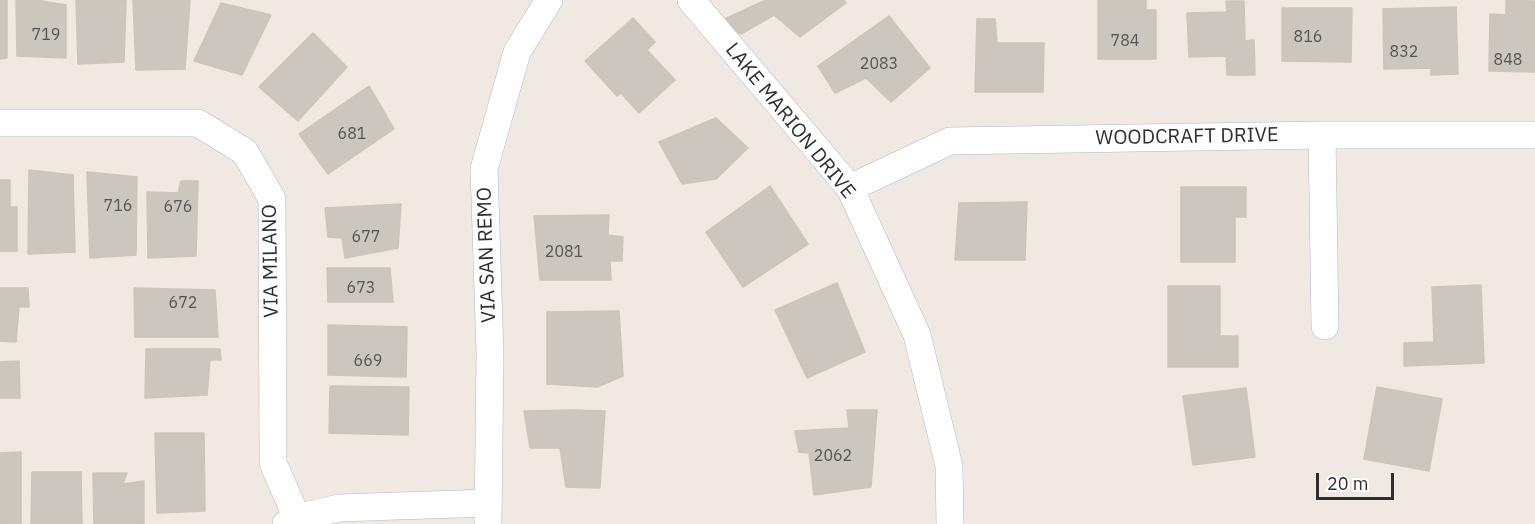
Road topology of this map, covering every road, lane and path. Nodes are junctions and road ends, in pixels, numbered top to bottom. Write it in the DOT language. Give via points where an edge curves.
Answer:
graph roads {
  1 [pos="549,0"];
  2 [pos="691,0"];
  3 [pos="0,123"];
  4 [pos="1322,135"];
  5 [pos="1535,135"];
  6 [pos="850,188"];
  7 [pos="1325,326"];
  8 [pos="488,514"];
  9 [pos="291,521"];
  10 [pos="950,524"];
  1 -- 8 [label="street, VIA SAN REMO" via="518,51 484,169 490,354"];
  2 -- 6 [label="street, LAKE MARION DRIVE"];
  3 -- 9 [label="street, VIA MILANO" via="198,123 245,152 272,199 273,463"];
  4 -- 5 [label="street, WOODCRAFT DRIVE"];
  4 -- 6 [label="street, WOODCRAFT DRIVE" via="950,141"];
  4 -- 7 [label="street"];
  6 -- 10 [label="street, LAKE MARION DRIVE" via="917,335 949,466"];
  8 -- 9 [label="street, VIA MILANO" via="339,508"];
}
